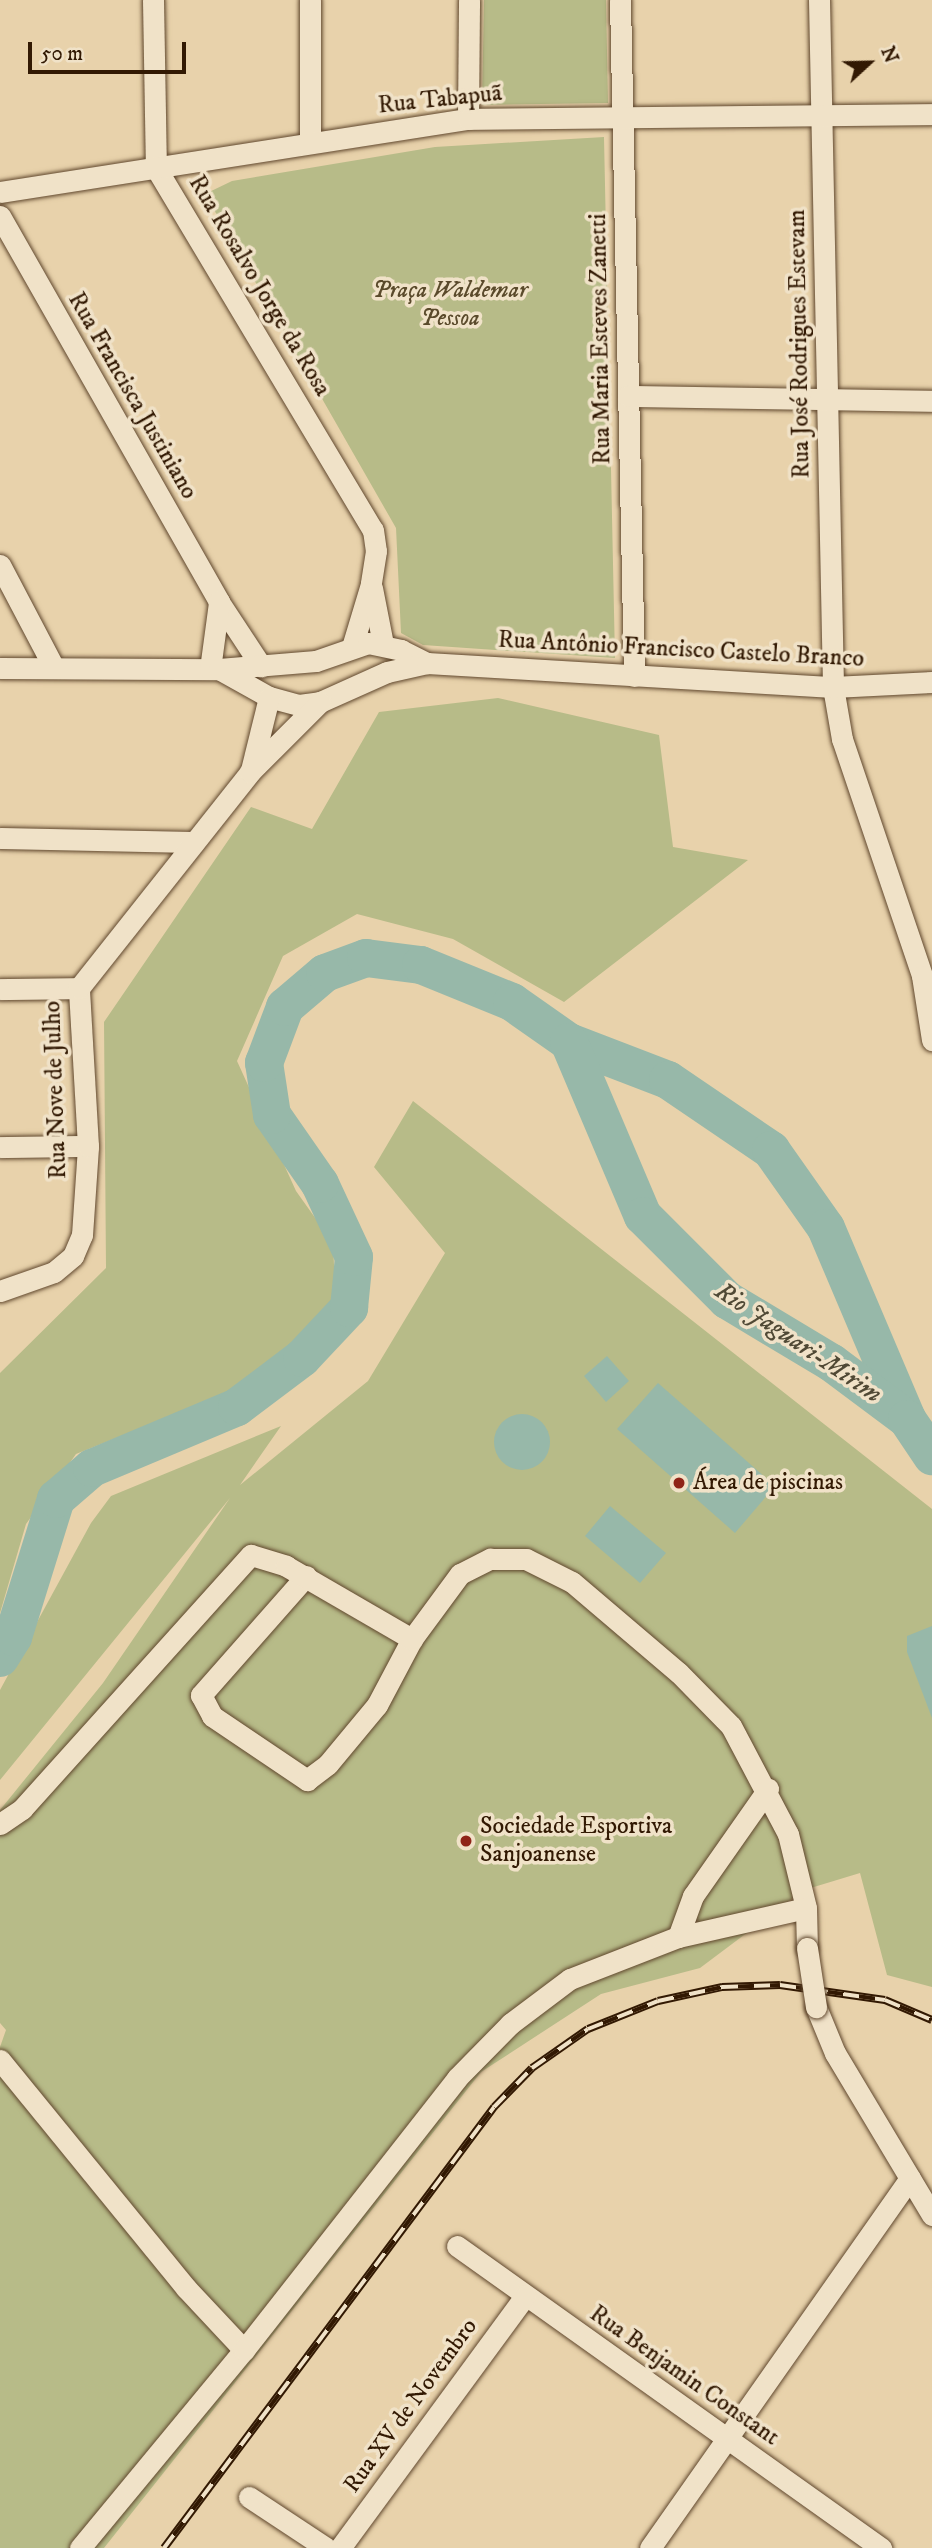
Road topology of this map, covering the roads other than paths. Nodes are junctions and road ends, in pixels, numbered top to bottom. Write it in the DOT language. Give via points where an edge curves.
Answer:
graph roads {
  1 [pos="153,0"];
  2 [pos="310,0"];
  3 [pos="469,0"];
  4 [pos="620,0"];
  5 [pos="819,0"];
  6 [pos="932,114"];
  7 [pos="821,116"];
  8 [pos="468,119"];
  9 [pos="623,119"];
  10 [pos="310,142"];
  11 [pos="156,168"];
  12 [pos="0,192"];
  13 [pos="0,216"];
  14 [pos="628,396"];
  15 [pos="828,400"];
  16 [pos="932,401"];
  17 [pos="0,565"];
  18 [pos="371,584"];
  19 [pos="219,602"];
  20 [pos="383,644"];
  21 [pos="352,647"];
  22 [pos="427,663"];
  23 [pos="261,666"];
  24 [pos="0,668"];
  25 [pos="54,668"];
  26 [pos="215,669"];
  27 [pos="634,676"];
  28 [pos="932,682"];
  29 [pos="833,687"];
  30 [pos="269,697"];
  31 [pos="320,702"];
  32 [pos="250,772"];
  33 [pos="0,838"];
  34 [pos="194,842"];
  35 [pos="79,988"];
  36 [pos="0,989"];
  37 [pos="932,1040"];
  38 [pos="88,1146"];
  39 [pos="0,1147"];
  40 [pos="0,1291"];
  41 [pos="306,1576"];
  42 [pos="412,1639"];
  43 [pos="768,1789"];
  44 [pos="22,1809"];
  45 [pos="0,1824"];
  46 [pos="0,1836"];
  47 [pos="806,1908"];
  48 [pos="678,1937"];
  49 [pos="0,2060"];
  50 [pos="910,2178"];
  51 [pos="932,2215"];
  52 [pos="457,2246"];
  53 [pos="525,2295"];
  54 [pos="244,2350"];
  55 [pos="729,2440"];
  56 [pos="249,2497"];
  57 [pos="80,2548"];
  58 [pos="326,2548"];
  59 [pos="340,2548"];
  60 [pos="650,2548"];
  61 [pos="881,2548"];
  1 -- 11 [label="street, Rua Rosalvo Jorge da Rosa"];
  2 -- 10 [label="street"];
  3 -- 8 [label="street"];
  4 -- 9 [label="street, Rua Maria Esteves Zanetti"];
  5 -- 7 [label="street, Rua José Rodrigues Estevam"];
  6 -- 7 [label="street, Rua Tabapuã"];
  7 -- 9 [label="street, Rua Tabapuã"];
  7 -- 15 [label="street, Rua José Rodrigues Estevam"];
  8 -- 9 [label="street, Rua Tabapuã"];
  8 -- 10 [label="street, Rua Tabapuã"];
  9 -- 14 [label="street, Rua Maria Esteves Zanetti"];
  10 -- 11 [label="street, Rua Tabapuã"];
  11 -- 12 [label="street, Rua Tabapuã"];
  11 -- 18 [label="street, Rua Rosalvo Jorge da Rosa" via="365,512 376,551"];
  13 -- 19 [label="street, Rua Francisca Justiniano"];
  14 -- 15 [label="street"];
  14 -- 27 [label="street, Rua Maria Esteves Zanetti"];
  15 -- 16 [label="street"];
  15 -- 29 [label="street, Rua José Rodrigues Estevam"];
  17 -- 25 [label="street"];
  18 -- 20 [label="street, Rua Rosalvo Jorge da Rosa"];
  18 -- 21 [label="street, Rua Rosalvo Jorge da Rosa"];
  19 -- 23 [label="street, Rua Francisca Justiniano"];
  19 -- 26 [label="street"];
  20 -- 21 [label="street, Rua Antônio Francisco Castelo Branco"];
  20 -- 22 [label="street, Rua Antônio Francisco Castelo Branco"];
  21 -- 23 [label="street, Rua Antônio Francisco Castelo Branco" via="316,661"];
  22 -- 27 [label="street, Rua Antônio Francisco Castelo Branco"];
  22 -- 31 [label="street, Rua Antônio Francisco Castelo Branco" via="387,672"];
  23 -- 26 [label="street, Rua Antônio Francisco Castelo Branco"];
  24 -- 25 [label="street, Rua Antônio Francisco Castelo Branco"];
  25 -- 26 [label="street, Rua Antônio Francisco Castelo Branco"];
  26 -- 30 [label="street, Rua Antônio Francisco Castelo Branco"];
  27 -- 29 [label="street, Rua Antônio Francisco Castelo Branco"];
  28 -- 29 [label="street, Rua Antônio Francisco Castelo Branco"];
  29 -- 37 [label="street, Rua José Rodrigues Estevam" via="842,738 922,976"];
  30 -- 31 [label="street, Rua Antônio Francisco Castelo Branco" via="285,703"];
  30 -- 32 [label="street"];
  31 -- 32 [label="street, Rua Nove de Julho"];
  32 -- 34 [label="street, Rua Nove de Julho"];
  33 -- 34 [label="street"];
  34 -- 35 [label="street, Rua Nove de Julho"];
  35 -- 36 [label="street"];
  35 -- 38 [label="street, Rua Nove de Julho"];
  38 -- 39 [label="street"];
  38 -- 40 [label="street, Rua Nove de Julho" via="82,1235 73,1256 54,1272"];
  41 -- 42 [label="street"];
  41 -- 42 [label="street" via="201,1695 212,1716 307,1780 328,1764 377,1705"];
  41 -- 44 [label="street" via="269,1557 251,1555"];
  42 -- 43 [label="street" via="460,1574 490,1559 526,1559 572,1581 679,1673 731,1726"];
  43 -- 47 [label="street" via="788,1834"];
  43 -- 48 [label="street" via="693,1896"];
  44 -- 45 [label="street"];
  44 -- 46 [label="street"];
  47 -- 48 [label="street"];
  47 -- 50 [label="street, bridge" via="816,2007 835,2053"];
  48 -- 54 [label="street" via="570,1979 510,2024 457,2078"];
  49 -- 54 [label="street" via="186,2288"];
  50 -- 51 [label="street"];
  50 -- 55 [label="street"];
  52 -- 53 [label="street, Rua Benjamin Constant"];
  53 -- 55 [label="street, Rua Benjamin Constant"];
  53 -- 59 [label="street, Rua XV de Novembro"];
  54 -- 57 [label="street"];
  55 -- 60 [label="street"];
  55 -- 61 [label="street, Rua Benjamin Constant"];
  56 -- 58 [label="street"];
}
